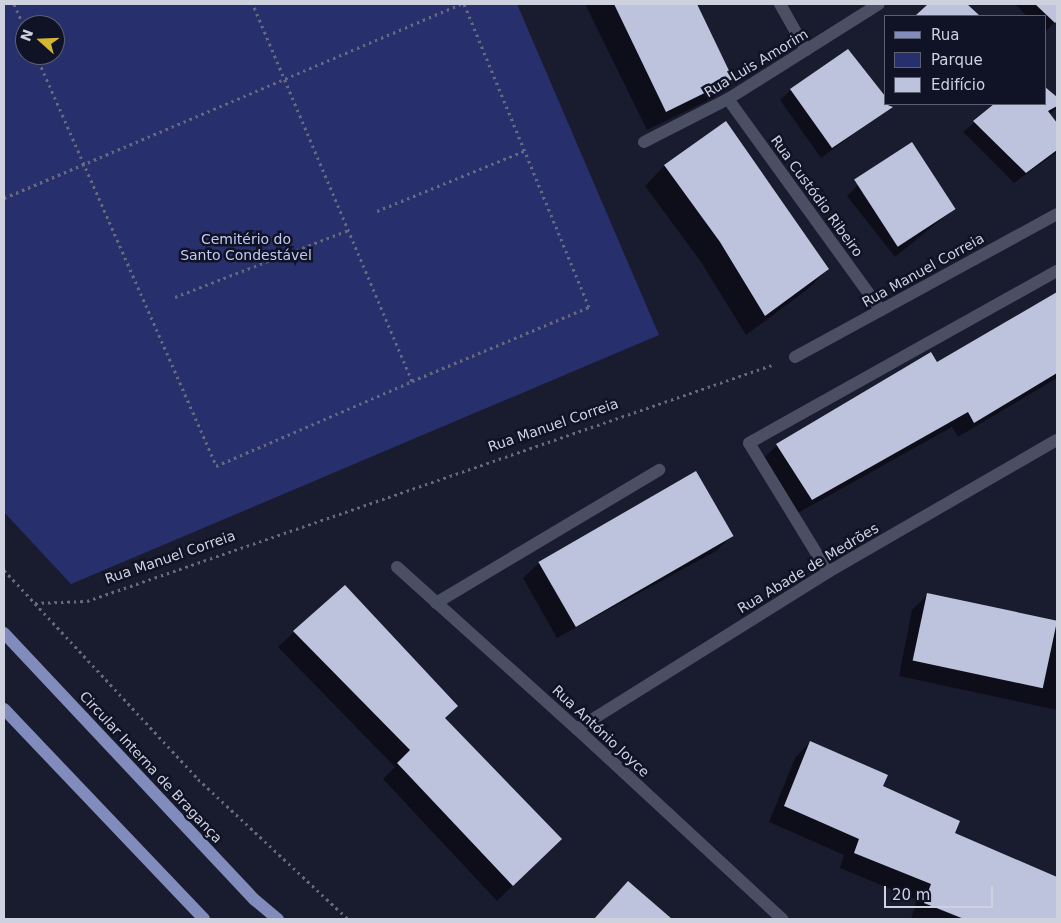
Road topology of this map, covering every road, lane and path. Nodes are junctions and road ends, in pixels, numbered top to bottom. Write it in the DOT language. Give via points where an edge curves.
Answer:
graph roads {
  1 [pos="254,4"];
  2 [pos="462,4"];
  3 [pos="780,4"];
  4 [pos="880,4"];
  5 [pos="806,50"];
  6 [pos="40,65"];
  7 [pos="285,77"];
  8 [pos="728,99"];
  9 [pos="644,142"];
  10 [pos="524,151"];
  11 [pos="84,164"];
  12 [pos="4,198"];
  13 [pos="377,211"];
  14 [pos="1057,214"];
  15 [pos="349,230"];
  16 [pos="1057,271"];
  17 [pos="175,297"];
  18 [pos="881,310"];
  19 [pos="795,357"];
  20 [pos="412,381"];
  21 [pos="1057,440"];
  22 [pos="659,470"];
  23 [pos="397,567"];
  24 [pos="4,570"];
  25 [pos="828,572"];
  26 [pos="35,603"];
  27 [pos="436,603"];
  28 [pos="4,633"];
  29 [pos="4,709"];
  30 [pos="577,729"];
  31 [pos="204,919"];
  32 [pos="278,919"];
  33 [pos="348,919"];
  34 [pos="782,919"];
  1 -- 7 [label="path"];
  2 -- 7 [label="path"];
  2 -- 10 [label="path"];
  3 -- 5 [label="street"];
  4 -- 5 [label="street, Rua Luis Amorim"];
  5 -- 8 [label="street, Rua Luis Amorim"];
  6 -- 11 [label="path"];
  7 -- 11 [label="path"];
  7 -- 15 [label="path"];
  8 -- 9 [label="street, Rua Luis Amorim"];
  8 -- 18 [label="street, Rua Custódio Ribeiro"];
  10 -- 13 [label="path"];
  10 -- 20 [label="path" via="589,308"];
  11 -- 12 [label="path"];
  11 -- 20 [label="path" via="216,466"];
  14 -- 18 [label="street, Rua Manuel Correia"];
  15 -- 17 [label="path"];
  15 -- 20 [label="path"];
  16 -- 25 [label="street" via="749,443"];
  18 -- 19 [label="street, Rua Manuel Correia"];
  19 -- 26 [label="path, Rua Manuel Correia" via="87,601"];
  21 -- 25 [label="street, Rua Abade de Medrões"];
  22 -- 27 [label="street"];
  23 -- 27 [label="street, Rua António Joyce"];
  24 -- 26 [label="path"];
  25 -- 30 [label="street, Rua Abade de Medrões"];
  26 -- 33 [label="path" via="198,779"];
  27 -- 30 [label="street, Rua António Joyce"];
  28 -- 32 [label="main road, Circular Interna de Bragança" via="255,900"];
  29 -- 31 [label="main road"];
  30 -- 34 [label="street, Rua António Joyce"];
}
